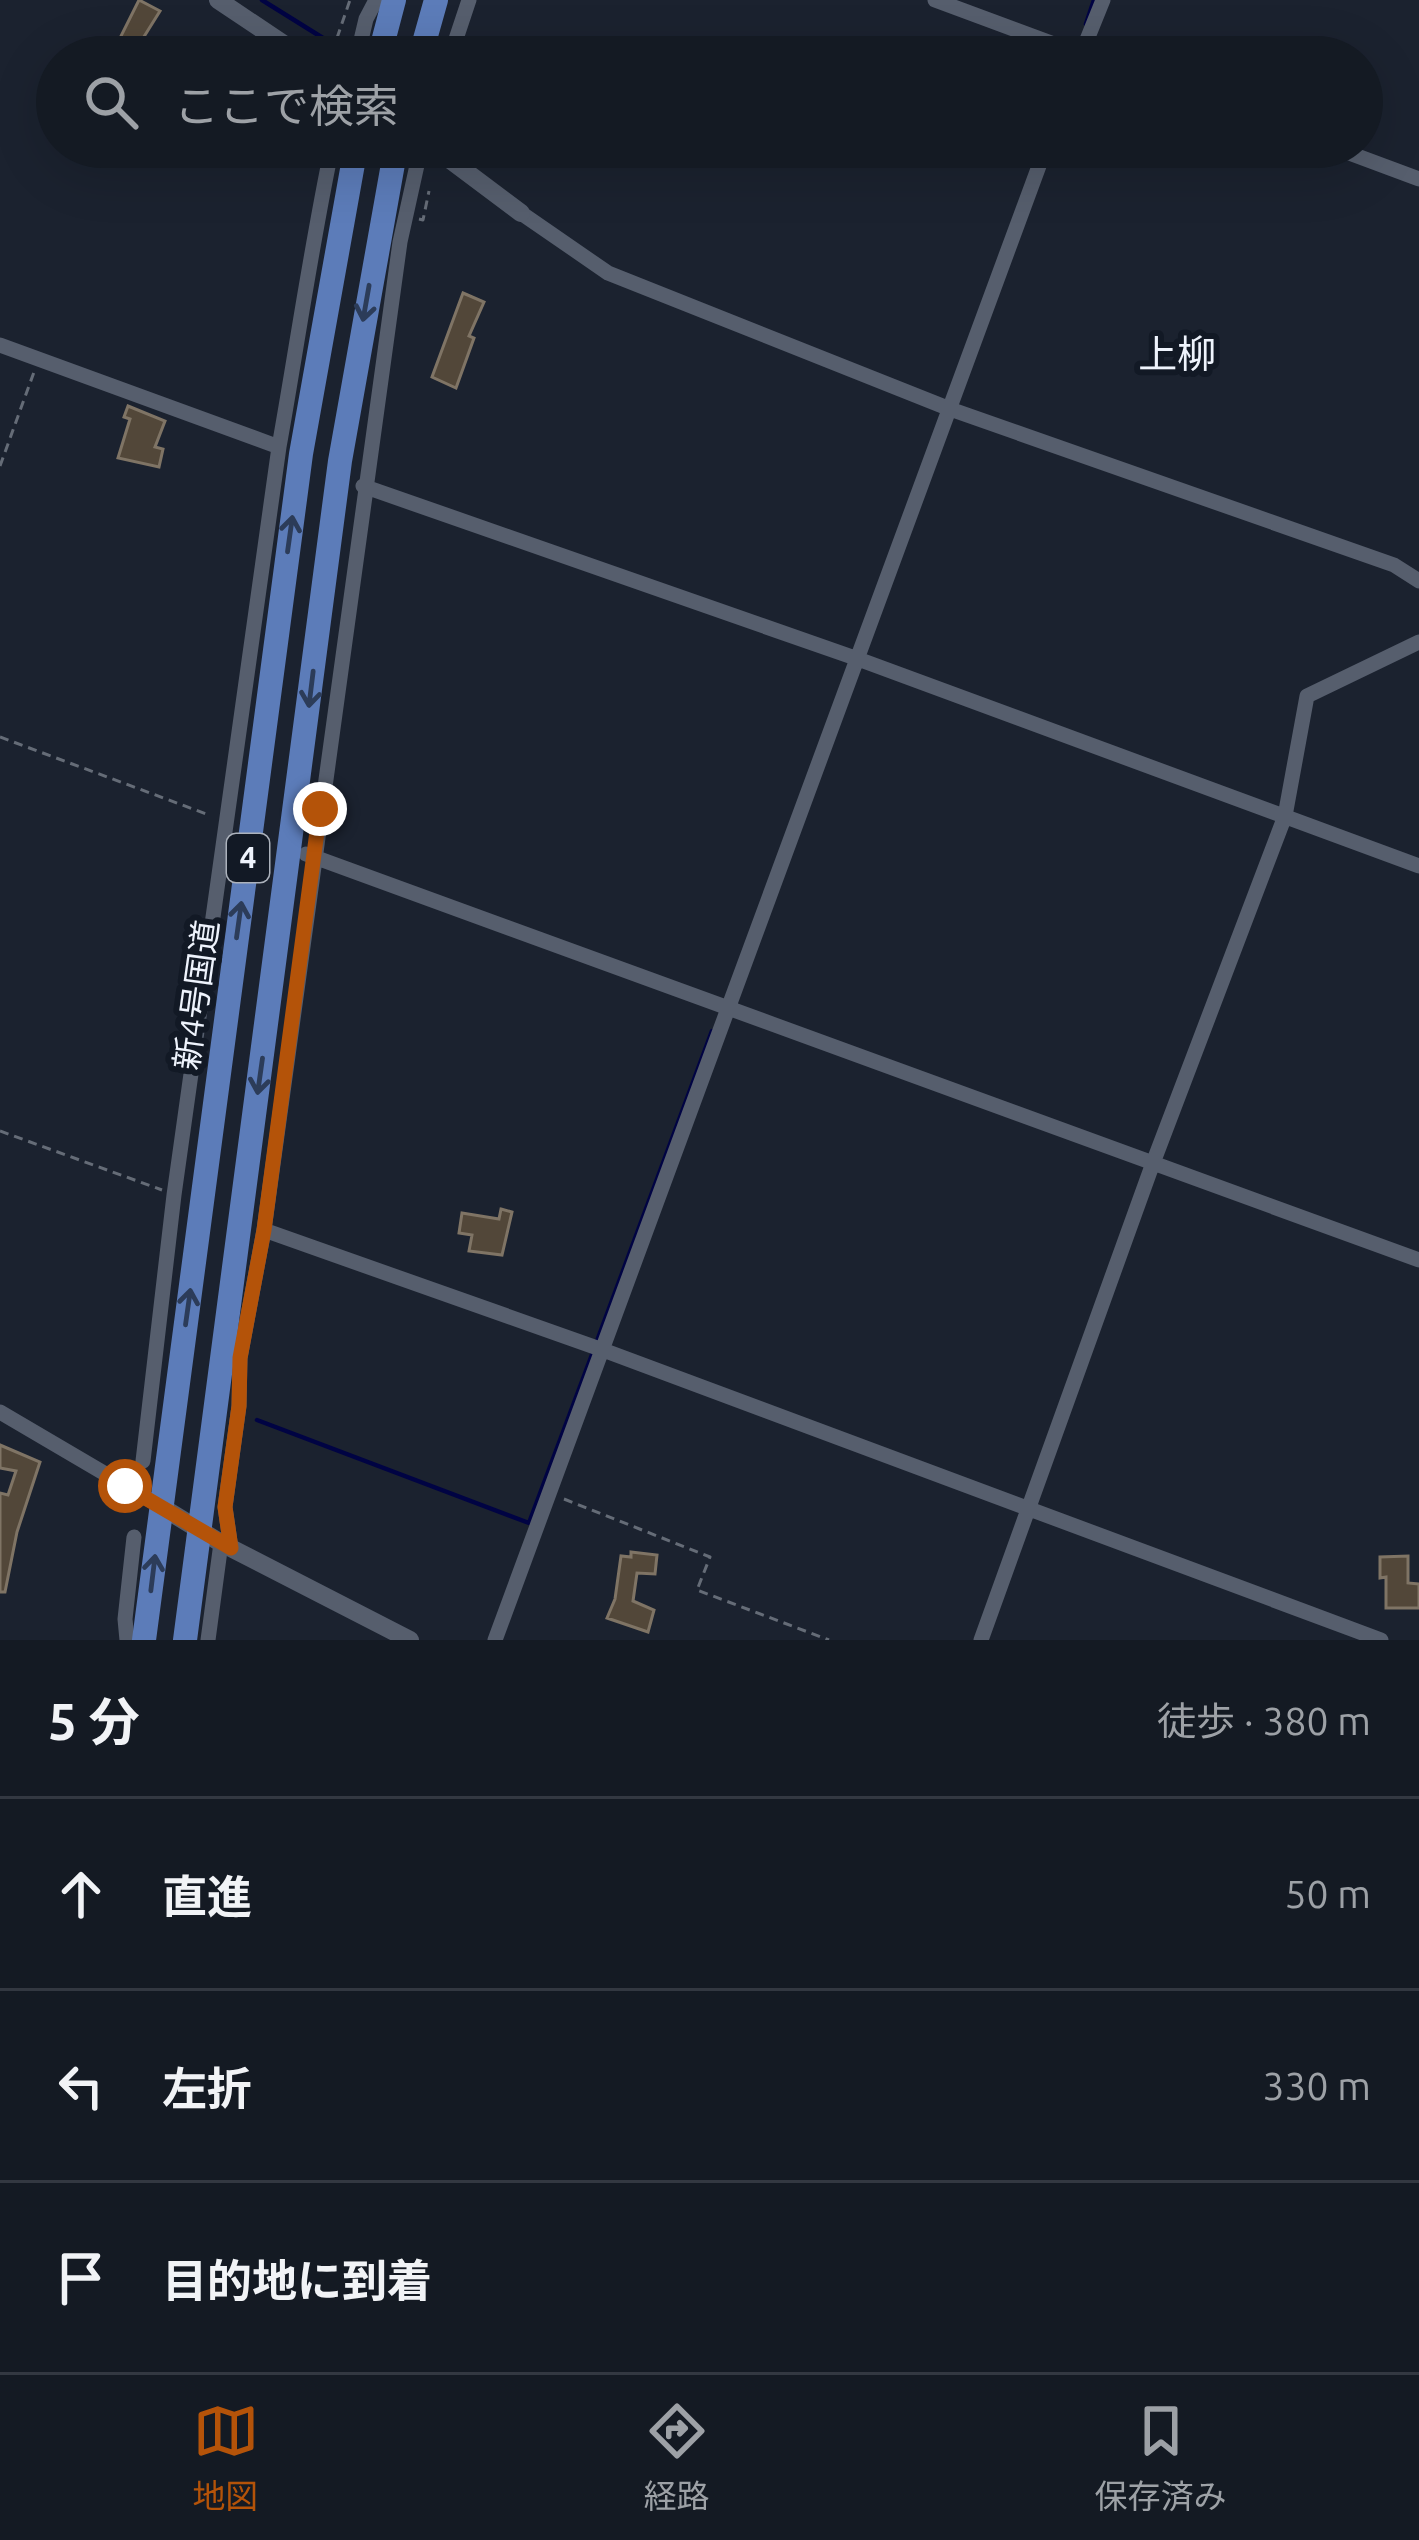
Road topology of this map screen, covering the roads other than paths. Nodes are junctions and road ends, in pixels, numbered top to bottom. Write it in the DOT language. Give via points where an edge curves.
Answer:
graph roads {
  1 [pos="218,0"];
  2 [pos="436,0"];
  3 [pos="446,0"];
  4 [pos="469,0"];
  5 [pos="935,0"];
  6 [pos="1103,0"];
  7 [pos="386,2"];
  8 [pos="272,36"];
  9 [pos="368,36"];
  10 [pos="382,36"];
  11 [pos="426,36"];
  12 [pos="429,36"];
  13 [pos="458,36"];
  14 [pos="1030,36"];
  15 [pos="1090,36"];
  16 [pos="1383,166"];
  17 [pos="328,168"];
  18 [pos="351,168"];
  19 [pos="395,168"];
  20 [pos="414,168"];
  21 [pos="461,168"];
  22 [pos="1038,168"];
  23 [pos="1419,179"];
  24 [pos="521,213"];
  25 [pos="390,234"];
  26 [pos="309,337"];
  27 [pos="0,345"];
  28 [pos="950,409"];
  29 [pos="279,446"];
  30 [pos="363,486"];
  31 [pos="1419,580"];
  32 [pos="1419,642"];
  33 [pos="857,659"];
  34 [pos="1286,816"];
  35 [pos="301,853"];
  36 [pos="1419,866"];
  37 [pos="729,1006"];
  38 [pos="1153,1163"];
  39 [pos="264,1230"];
  40 [pos="1419,1260"];
  41 [pos="603,1349"];
  42 [pos="170,1351"];
  43 [pos="231,1356"];
  44 [pos="0,1412"];
  45 [pos="143,1461"];
  46 [pos="160,1506"];
  47 [pos="1029,1508"];
  48 [pos="134,1537"];
  49 [pos="217,1540"];
  50 [pos="127,1640"];
  51 [pos="144,1640"];
  52 [pos="184,1640"];
  53 [pos="208,1640"];
  54 [pos="410,1640"];
  55 [pos="495,1640"];
  56 [pos="981,1640"];
  57 [pos="1381,1640"];
  1 -- 8 [label="street"];
  2 -- 11 [label="highway"];
  3 -- 12 [label="street"];
  4 -- 13 [label="street"];
  5 -- 14 [label="street"];
  6 -- 15 [label="street"];
  7 -- 9 [label="street"];
  7 -- 10 [label="highway"];
  16 -- 23 [label="street"];
  17 -- 26 [label="street" via="305,273"];
  18 -- 26 [label="highway, 新4号国道 / 4"];
  19 -- 25 [label="highway, 4"];
  20 -- 25 [label="street"];
  21 -- 24 [label="street"];
  22 -- 28 [label="street"];
  24 -- 28 [label="street" via="608,272"];
  25 -- 30 [label="street"];
  25 -- 35 [label="highway, 4, one-way" via="346,421"];
  26 -- 29 [label="street"];
  42 -- 26 [label="highway, 新4号国道 / 4, one-way"];
  27 -- 29 [label="street"];
  28 -- 31 [label="street"];
  28 -- 33 [label="street"];
  29 -- 42 [label="street" via="174,1195"];
  30 -- 33 [label="street"];
  30 -- 35 [label="street"];
  32 -- 34 [label="street" via="1307,696"];
  33 -- 34 [label="street"];
  33 -- 37 [label="street"];
  34 -- 36 [label="street"];
  34 -- 38 [label="street"];
  35 -- 37 [label="street"];
  35 -- 39 [label="street"];
  35 -- 43 [label="highway, 4, one-way"];
  37 -- 38 [label="street"];
  37 -- 41 [label="street"];
  38 -- 40 [label="street"];
  38 -- 47 [label="street"];
  39 -- 41 [label="street"];
  39 -- 43 [label="street"];
  41 -- 47 [label="street"];
  41 -- 55 [label="street"];
  42 -- 45 [label="street"];
  42 -- 46 [label="highway, 新4号国道 / 4"];
  43 -- 49 [label="highway, 4"];
  43 -- 49 [label="street" via="239,1406"];
  44 -- 46 [label="street"];
  46 -- 49 [label="street"];
  51 -- 46 [label="highway, 新4号国道 / 4, one-way"];
  47 -- 56 [label="street"];
  47 -- 57 [label="street"];
  48 -- 50 [label="street"];
  49 -- 52 [label="highway, 4"];
  49 -- 53 [label="street"];
  49 -- 54 [label="street"];
}
